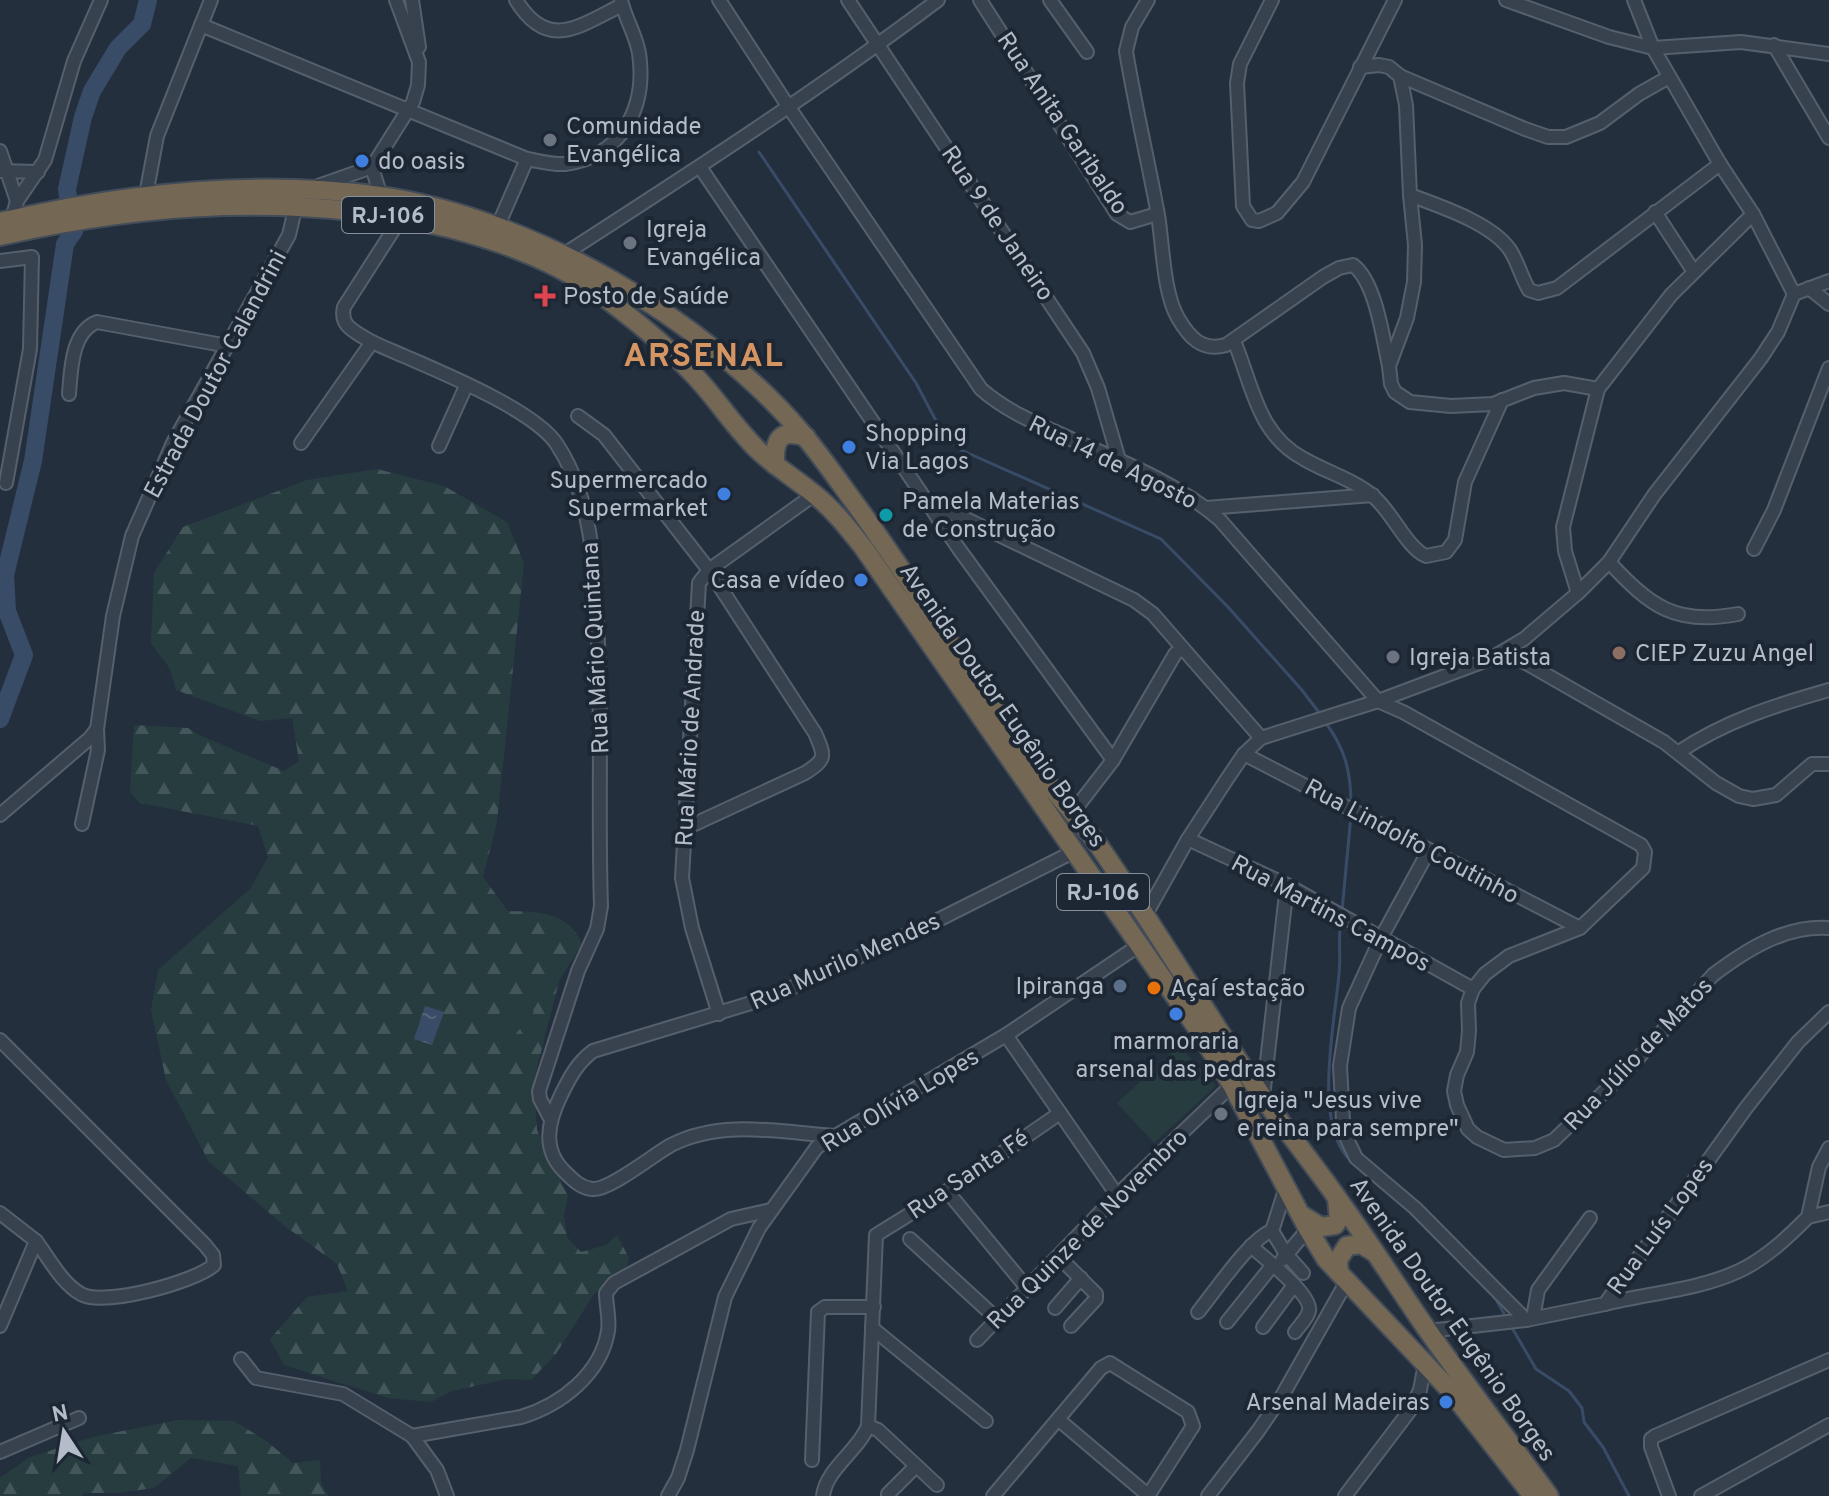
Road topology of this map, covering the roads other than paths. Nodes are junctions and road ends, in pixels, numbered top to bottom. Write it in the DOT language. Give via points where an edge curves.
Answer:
graph roads {
  1 [pos="101,0"];
  2 [pos="211,0"];
  3 [pos="396,0"];
  4 [pos="412,0"];
  5 [pos="516,0"];
  6 [pos="719,0"];
  7 [pos="848,0"];
  8 [pos="938,0"];
  9 [pos="980,0"];
  10 [pos="1050,0"];
  11 [pos="1148,0"];
  12 [pos="1272,0"];
  13 [pos="1395,0"];
  14 [pos="1506,0"];
  15 [pos="1634,0"];
  16 [pos="621,2"];
  17 [pos="201,25"];
  18 [pos="878,45"];
  19 [pos="1774,45"];
  20 [pos="1653,48"];
  21 [pos="1087,52"];
  22 [pos="1829,54"];
  23 [pos="419,62"];
  24 [pos="1360,67"];
  25 [pos="1400,76"];
  26 [pos="1669,77"];
  27 [pos="788,106"];
  28 [pos="408,109"];
  29 [pos="1829,138"];
  30 [pos="0,151"];
  31 [pos="527,159"];
  32 [pos="1720,164"];
  33 [pos="372,167"];
  34 [pos="700,167"];
  35 [pos="3,170"];
  36 [pos="38,172"];
  37 [pos="146,195"];
  38 [pos="1410,195"];
  39 [pos="381,197"];
  40 [pos="302,198"];
  41 [pos="118,206"];
  42 [pos="1655,212"];
  43 [pos="10,214"];
  44 [pos="1157,214"];
  45 [pos="1753,214"];
  46 [pos="401,218"];
  47 [pos="35,221"];
  48 [pos="497,228"];
  49 [pos="0,236"];
  50 [pos="563,255"];
  51 [pos="0,261"];
  52 [pos="1694,272"];
  53 [pos="1829,281"];
  54 [pos="1809,288"];
  55 [pos="1794,294"];
  56 [pos="1829,304"];
  57 [pos="1234,341"];
  58 [pos="372,342"];
  59 [pos="228,346"];
  60 [pos="1389,366"];
  61 [pos="1829,368"];
  62 [pos="466,386"];
  63 [pos="1598,389"];
  64 [pos="69,394"];
  65 [pos="1502,400"];
  66 [pos="578,416"];
  67 [pos="806,437"];
  68 [pos="301,443"];
  69 [pos="439,446"];
  70 [pos="1119,460"];
  71 [pos="775,465"];
  72 [pos="6,483"];
  73 [pos="815,494"];
  74 [pos="1373,495"];
  75 [pos="928,504"];
  76 [pos="1206,508"];
  77 [pos="1754,549"];
  78 [pos="1609,562"];
  79 [pos="709,570"];
  80 [pos="1578,593"];
  81 [pos="1738,614"];
  82 [pos="1182,648"];
  83 [pos="1505,651"];
  84 [pos="1829,690"];
  85 [pos="1378,701"];
  86 [pos="97,729"];
  87 [pos="1261,738"];
  88 [pos="1679,752"];
  89 [pos="1244,754"];
  90 [pos="1113,760"];
  91 [pos="1829,764"];
  92 [pos="1073,812"];
  93 [pos="0,815"];
  94 [pos="82,824"];
  95 [pos="684,829"];
  96 [pos="1188,839"];
  97 [pos="1429,850"];
  98 [pos="1075,851"];
  99 [pos="1287,885"];
  100 [pos="1146,914"];
  101 [pos="1580,928"];
  102 [pos="1829,928"];
  103 [pos="1381,938"];
  104 [pos="1141,944"];
  105 [pos="1473,989"];
  106 [pos="1829,1012"];
  107 [pos="719,1014"];
  108 [pos="1006,1035"];
  109 [pos="0,1040"];
  110 [pos="1232,1085"];
  111 [pos="1263,1098"];
  112 [pos="1060,1113"];
  113 [pos="550,1118"];
  114 [pos="835,1136"];
  115 [pos="1829,1148"];
  116 [pos="1286,1187"];
  117 [pos="947,1191"];
  118 [pos="1117,1195"];
  119 [pos="1337,1197"];
  120 [pos="771,1210"];
  121 [pos="1829,1212"];
  122 [pos="0,1213"];
  123 [pos="1808,1217"];
  124 [pos="1590,1218"];
  125 [pos="1304,1222"];
  126 [pos="1272,1231"];
  127 [pos="910,1239"];
  128 [pos="36,1241"];
  129 [pos="1251,1246"];
  130 [pos="1286,1254"];
  131 [pos="1377,1254"];
  132 [pos="1059,1257"];
  133 [pos="1274,1267"];
  134 [pos="1303,1273"];
  135 [pos="1343,1277"];
  136 [pos="1081,1278"];
  137 [pos="1294,1285"];
  138 [pos="1027,1288"];
  139 [pos="1605,1304"];
  140 [pos="874,1307"];
  141 [pos="1055,1308"];
  142 [pos="1198,1312"];
  143 [pos="997,1319"];
  144 [pos="1524,1320"];
  145 [pos="1227,1322"];
  146 [pos="0,1326"];
  147 [pos="1071,1326"];
  148 [pos="1263,1327"];
  149 [pos="872,1328"];
  150 [pos="1428,1331"];
  151 [pos="1295,1332"];
  152 [pos="977,1340"];
  153 [pos="241,1359"];
  154 [pos="1829,1360"];
  155 [pos="1425,1364"];
  156 [pos="79,1418"];
  157 [pos="1059,1420"];
  158 [pos="986,1421"];
  159 [pos="1829,1425"];
  160 [pos="868,1426"];
  161 [pos="412,1436"];
  162 [pos="0,1452"];
  163 [pos="812,1460"];
  164 [pos="916,1466"];
  165 [pos="937,1485"];
  166 [pos="888,1494"];
  167 [pos="447,1496"];
  168 [pos="668,1496"];
  169 [pos="823,1496"];
  170 [pos="993,1496"];
  171 [pos="1149,1496"];
  172 [pos="1208,1496"];
  173 [pos="1345,1496"];
  174 [pos="1533,1496"];
  175 [pos="1549,1496"];
  176 [pos="1669,1496"];
  177 [pos="1701,1496"];
  1 -- 36 [label="street" via="74,61"];
  2 -- 17 [label="street"];
  3 -- 23 [label="street"];
  4 -- 23 [label="street"];
  5 -- 16 [label="street" via="543,29 559,31"];
  6 -- 27 [label="street, Rua 14 de Agosto"];
  7 -- 18 [label="street, Rua 9 de Janeiro"];
  8 -- 18 [label="street"];
  9 -- 44 [label="street, Rua Anita Garibaldo" via="1117,214 1130,222"];
  10 -- 21 [label="street"];
  11 -- 44 [label="street" via="1126,51"];
  12 -- 24 [label="street" via="1240,64 1237,83 1243,206 1252,220 1277,213 1296,191"];
  13 -- 24 [label="street"];
  14 -- 20 [label="street"];
  15 -- 20 [label="street"];
  16 -- 31 [label="street" via="639,53 637,109 627,127 601,151 580,161"];
  17 -- 28 [label="street"];
  17 -- 37 [label="street" via="157,136"];
  18 -- 27 [label="street"];
  18 -- 70 [label="street, Rua 9 de Janeiro" via="1083,353"];
  19 -- 20 [label="street" via="1718,42"];
  19 -- 22 [label="street"];
  19 -- 29 [label="street"];
  20 -- 26 [label="street"];
  23 -- 28 [label="street" via="418,85"];
  24 -- 25 [label="street" via="1389,67"];
  25 -- 26 [label="street" via="1548,137 1566,137 1600,123"];
  25 -- 38 [label="street"];
  26 -- 32 [label="street"];
  27 -- 34 [label="street"];
  27 -- 70 [label="street, Rua 14 de Agosto" via="981,389 1015,413"];
  28 -- 31 [label="street"];
  28 -- 33 [label="street"];
  30 -- 35 [label="street"];
  31 -- 48 [label="street"];
  32 -- 42 [label="street"];
  32 -- 45 [label="street"];
  33 -- 39 [label="street"];
  33 -- 40 [label="street"];
  34 -- 50 [label="street"];
  34 -- 75 [label="street"];
  35 -- 36 [label="street"];
  35 -- 43 [label="street"];
  36 -- 43 [label="street"];
  37 -- 40 [label="highway, Avenida Doutor Eugênio Borges / RJ-106" via="208,191"];
  37 -- 41 [label="highway, Avenida Doutor Eugênio Borges / RJ-106"];
  38 -- 42 [label="street" via="1500,239 1529,290 1538,293 1557,288"];
  38 -- 60 [label="street" via="1414,282"];
  39 -- 40 [label="highway, Avenida Doutor Eugênio Borges / RJ-106"];
  39 -- 48 [label="highway, Avenida Doutor Eugênio Borges / RJ-106"];
  40 -- 41 [label="highway, Avenida Doutor Eugênio Borges / RJ-106"];
  40 -- 46 [label="highway, Avenida Doutor Eugênio Borges / RJ-106"];
  40 -- 59 [label="street, Estrada Doutor Calandrini" via="289,235"];
  41 -- 47 [label="highway, Avenida Doutor Eugênio Borges / RJ-106"];
  42 -- 52 [label="street"];
  43 -- 47 [label="highway, Avenida Doutor Eugênio Borges / RJ-106"];
  44 -- 57 [label="street" via="1176,316 1203,346 1217,348"];
  45 -- 52 [label="street"];
  45 -- 55 [label="street"];
  46 -- 58 [label="street, Rua Mário Quintana" via="342,315 349,327"];
  46 -- 71 [label="highway, Avenida Doutor Eugênio Borges / RJ-106" via="483,237 590,286 672,353"];
  47 -- 49 [label="highway, Avenida Doutor Eugênio Borges / RJ-106"];
  48 -- 50 [label="highway, Avenida Doutor Eugênio Borges / RJ-106"];
  50 -- 67 [label="highway, Avenida Doutor Eugênio Borges / RJ-106" via="691,330"];
  51 -- 72 [label="street" via="32,257 30,349"];
  52 -- 63 [label="street"];
  53 -- 54 [label="street"];
  54 -- 55 [label="street"];
  54 -- 56 [label="street"];
  55 -- 78 [label="street" via="1761,358"];
  57 -- 60 [label="street" via="1323,277 1353,265 1370,292"];
  57 -- 74 [label="street" via="1270,432 1289,451"];
  58 -- 62 [label="street, Rua Mário Quintana"];
  58 -- 68 [label="street"];
  59 -- 64 [label="street" via="97,322 79,338"];
  59 -- 86 [label="street, Estrada Doutor Calandrini" via="173,443 132,536 113,616"];
  60 -- 65 [label="street" via="1395,392 1410,402 1451,406"];
  61 -- 77 [label="street"];
  62 -- 69 [label="street"];
  62 -- 113 [label="street, Rua Mário Quintana" via="525,415 552,438 573,478 592,547 601,704 601,906 539,1091"];
  63 -- 65 [label="street" via="1564,383"];
  63 -- 80 [label="street" via="1563,527"];
  65 -- 74 [label="street" via="1465,482 1455,540 1446,552 1432,557 1419,553"];
  66 -- 79 [label="street" via="604,435"];
  67 -- 71 [label="highway" via="782,436 775,447"];
  67 -- 92 [label="highway, Avenida Doutor Eugênio Borges / RJ-106" via="896,559 1030,761"];
  70 -- 76 [label="street, Rua 14 de Agosto"];
  71 -- 73 [label="highway, Avenida Doutor Eugênio Borges / RJ-106"];
  73 -- 79 [label="street"];
  73 -- 98 [label="highway, Avenida Doutor Eugênio Borges / RJ-106" via="863,547"];
  74 -- 76 [label="street"];
  75 -- 82 [label="street" via="1134,600"];
  75 -- 90 [label="street"];
  76 -- 85 [label="street, Rua 14 de Agosto"];
  78 -- 80 [label="street"];
  78 -- 81 [label="street" via="1667,612 1697,619"];
  79 -- 95 [label="street, Rua Mário de Andrade" via="699,583"];
  79 -- 95 [label="street" via="815,733 823,755 805,773"];
  80 -- 83 [label="street"];
  82 -- 87 [label="street"];
  82 -- 90 [label="street"];
  83 -- 85 [label="street"];
  83 -- 88 [label="street"];
  84 -- 88 [label="street" via="1757,712"];
  85 -- 87 [label="street"];
  85 -- 101 [label="street, Rua 14 de Agosto" via="1635,840 1645,852 1643,868"];
  86 -- 93 [label="street"];
  86 -- 94 [label="street, Estrada Doutor Calandrini" via="98,750"];
  87 -- 89 [label="street"];
  88 -- 91 [label="street" via="1716,783 1753,799 1776,795 1812,764"];
  89 -- 96 [label="street"];
  89 -- 97 [label="street, Rua Lindolfo Coutinho"];
  90 -- 92 [label="street"];
  92 -- 100 [label="highway, Avenida Doutor Eugênio Borges / RJ-106"];
  95 -- 107 [label="street, Rua Mário de Andrade" via="684,895"];
  96 -- 99 [label="street, Rua Martins Campos"];
  96 -- 100 [label="street"];
  97 -- 101 [label="street, Rua Lindolfo Coutinho"];
  97 -- 103 [label="street"];
  98 -- 104 [label="highway, Avenida Doutor Eugênio Borges / RJ-106"];
  98 -- 107 [label="street, Rua Murilo Mendes" via="774,996"];
  99 -- 103 [label="street, Rua Martins Campos"];
  99 -- 111 [label="street"];
  100 -- 111 [label="highway, Avenida Doutor Eugênio Borges / RJ-106"];
  101 -- 105 [label="street" via="1509,956"];
  102 -- 105 [label="street, Rua Júlio de Matos" via="1767,940 1713,975 1565,1131 1535,1148 1504,1150 1484,1141 1468,1129 1457,1105 1454,1083 1467,1052"];
  103 -- 105 [label="street, Rua Martins Campos"];
  103 -- 144 [label="street" via="1349,1008 1343,1040 1340,1091 1347,1139 1365,1168 1415,1208"];
  104 -- 108 [label="street, Rua Olívia Lopes"];
  104 -- 110 [label="highway, Avenida Doutor Eugênio Borges / RJ-106"];
  106 -- 139 [label="street, Rua Luís Lopes" via="1746,1108"];
  107 -- 113 [label="street, Rua Murilo Mendes" via="605,1046 579,1061"];
  108 -- 112 [label="street"];
  108 -- 114 [label="street, Rua Olívia Lopes"];
  109 -- 128 [label="street" via="205,1245 214,1265 141,1293 96,1298 70,1285"];
  110 -- 116 [label="highway, Avenida Doutor Eugênio Borges / RJ-106"];
  110 -- 118 [label="street, Rua Quinze de Novembro"];
  111 -- 119 [label="highway, Avenida Doutor Eugênio Borges / RJ-106"];
  112 -- 117 [label="street, Rua Santa Fé"];
  112 -- 118 [label="street"];
  113 -- 114 [label="street, Rua Mário Quintana" via="548,1137 557,1165 594,1190 612,1185 646,1159 692,1135 720,1129"];
  114 -- 120 [label="street, Rua Olívia Lopes" via="817,1147"];
  115 -- 123 [label="street" via="1819,1167"];
  116 -- 125 [label="highway, Avenida Doutor Eugênio Borges / RJ-106"];
  116 -- 126 [label="street"];
  117 -- 138 [label="street"];
  117 -- 140 [label="street, Rua Santa Fé" via="876,1235"];
  118 -- 132 [label="street, Rua Quinze de Novembro"];
  119 -- 125 [label="highway" via="1335,1225"];
  119 -- 131 [label="highway, Avenida Doutor Eugênio Borges / RJ-106"];
  120 -- 161 [label="street" via="731,1219 608,1289 608,1332 599,1360 582,1381 548,1404 521,1417"];
  120 -- 168 [label="street, Rua Olívia Lopes" via="725,1297 687,1450"];
  121 -- 123 [label="street"];
  122 -- 128 [label="street"];
  123 -- 139 [label="street" via="1743,1270"];
  124 -- 144 [label="street" via="1538,1290"];
  125 -- 130 [label="street"];
  125 -- 135 [label="highway, Avenida Doutor Eugênio Borges / RJ-106"];
  126 -- 129 [label="street"];
  126 -- 130 [label="street"];
  127 -- 143 [label="street"];
  128 -- 146 [label="street"];
  129 -- 133 [label="street"];
  129 -- 142 [label="street"];
  130 -- 133 [label="street"];
  130 -- 134 [label="street"];
  131 -- 135 [label="highway" via="1351,1244 1341,1253"];
  131 -- 150 [label="highway, Avenida Doutor Eugênio Borges / RJ-106"];
  132 -- 136 [label="street"];
  132 -- 138 [label="street, Rua Quinze de Novembro"];
  133 -- 137 [label="street"];
  133 -- 145 [label="street"];
  135 -- 155 [label="highway, Avenida Doutor Eugênio Borges / RJ-106"];
  135 -- 172 [label="street" via="1282,1396"];
  136 -- 141 [label="street"];
  136 -- 147 [label="street" via="1096,1299"];
  137 -- 148 [label="street"];
  137 -- 151 [label="street" via="1310,1310"];
  138 -- 143 [label="street, Rua Quinze de Novembro"];
  139 -- 144 [label="street, Rua Luís Lopes"];
  140 -- 149 [label="street"];
  140 -- 163 [label="street" via="825,1307 818,1312"];
  143 -- 152 [label="street, Rua Quinze de Novembro"];
  144 -- 150 [label="street, Rua Luís Lopes"];
  149 -- 158 [label="street"];
  149 -- 160 [label="street"];
  150 -- 175 [label="highway, Avenida Doutor Eugênio Borges / RJ-106"];
  153 -- 161 [label="street" via="256,1378 343,1394"];
  154 -- 176 [label="street" via="1651,1439"];
  155 -- 173 [label="street" via="1411,1409"];
  155 -- 174 [label="highway, Avenida Doutor Eugênio Borges / RJ-106"];
  156 -- 162 [label="street"];
  157 -- 170 [label="street"];
  157 -- 171 [label="street"];
  157 -- 171 [label="street" via="1110,1363 1188,1412 1193,1426"];
  159 -- 177 [label="street"];
  160 -- 164 [label="street"];
  160 -- 169 [label="street"];
  161 -- 167 [label="street" via="437,1470"];
  164 -- 165 [label="street"];
  164 -- 166 [label="street"];
}
